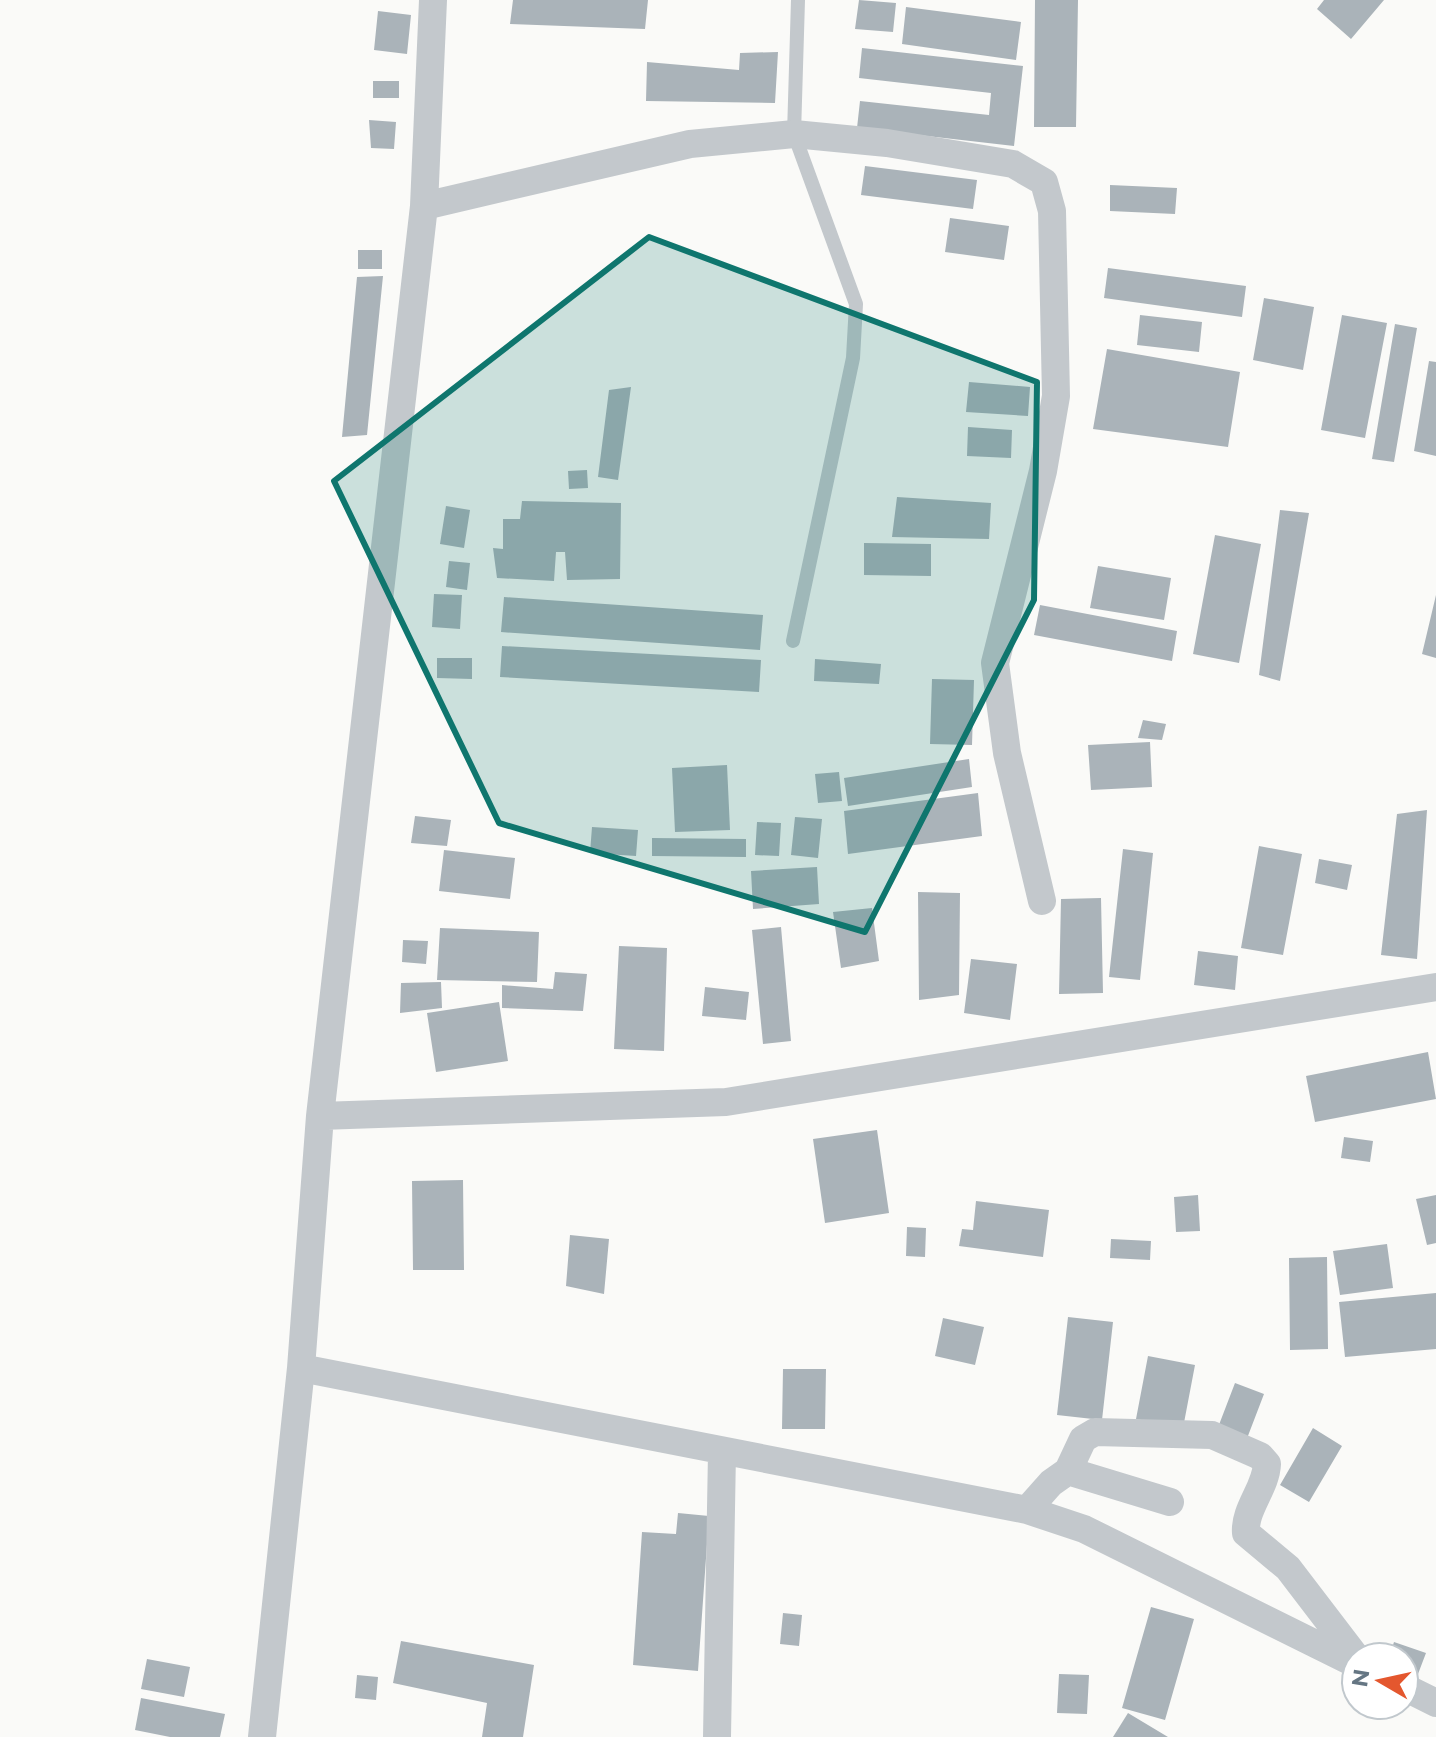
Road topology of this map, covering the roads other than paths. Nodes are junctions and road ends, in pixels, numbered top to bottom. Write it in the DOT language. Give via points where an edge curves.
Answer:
graph roads {
  1 [pos="433,0"];
  2 [pos="798,0"];
  3 [pos="794,134"];
  4 [pos="424,206"];
  5 [pos="793,641"];
  6 [pos="1042,901"];
  7 [pos="1436,987"];
  8 [pos="320,1116"];
  9 [pos="301,1368"];
  10 [pos="722,1452"];
  11 [pos="1068,1471"];
  12 [pos="1170,1502"];
  13 [pos="1027,1510"];
  14 [pos="1343,1641"];
  15 [pos="1340,1656"];
  16 [pos="262,1737"];
  17 [pos="717,1737"];
  1 -- 4 [label="street"];
  2 -- 3 [label="lane"];
  3 -- 4 [label="street" via="690,144"];
  3 -- 5 [label="lane" via="856,304 853,358"];
  3 -- 6 [label="street" via="1013,164 1044,182 1052,211 1056,396 1043,471 995,663 1007,753"];
  4 -- 8 [label="street"];
  7 -- 8 [label="street" via="726,1102"];
  8 -- 9 [label="street"];
  9 -- 10 [label="street"];
  9 -- 16 [label="street"];
  10 -- 13 [label="street"];
  10 -- 17 [label="street"];
  11 -- 12 [label="street"];
  11 -- 13 [label="street"];
  11 -- 14 [label="street" via="1083,1439 1095,1432 1212,1435 1260,1456 1267,1464 1266,1474 1246,1533 1288,1568"];
  13 -- 15 [label="street" via="1084,1529"];
}
